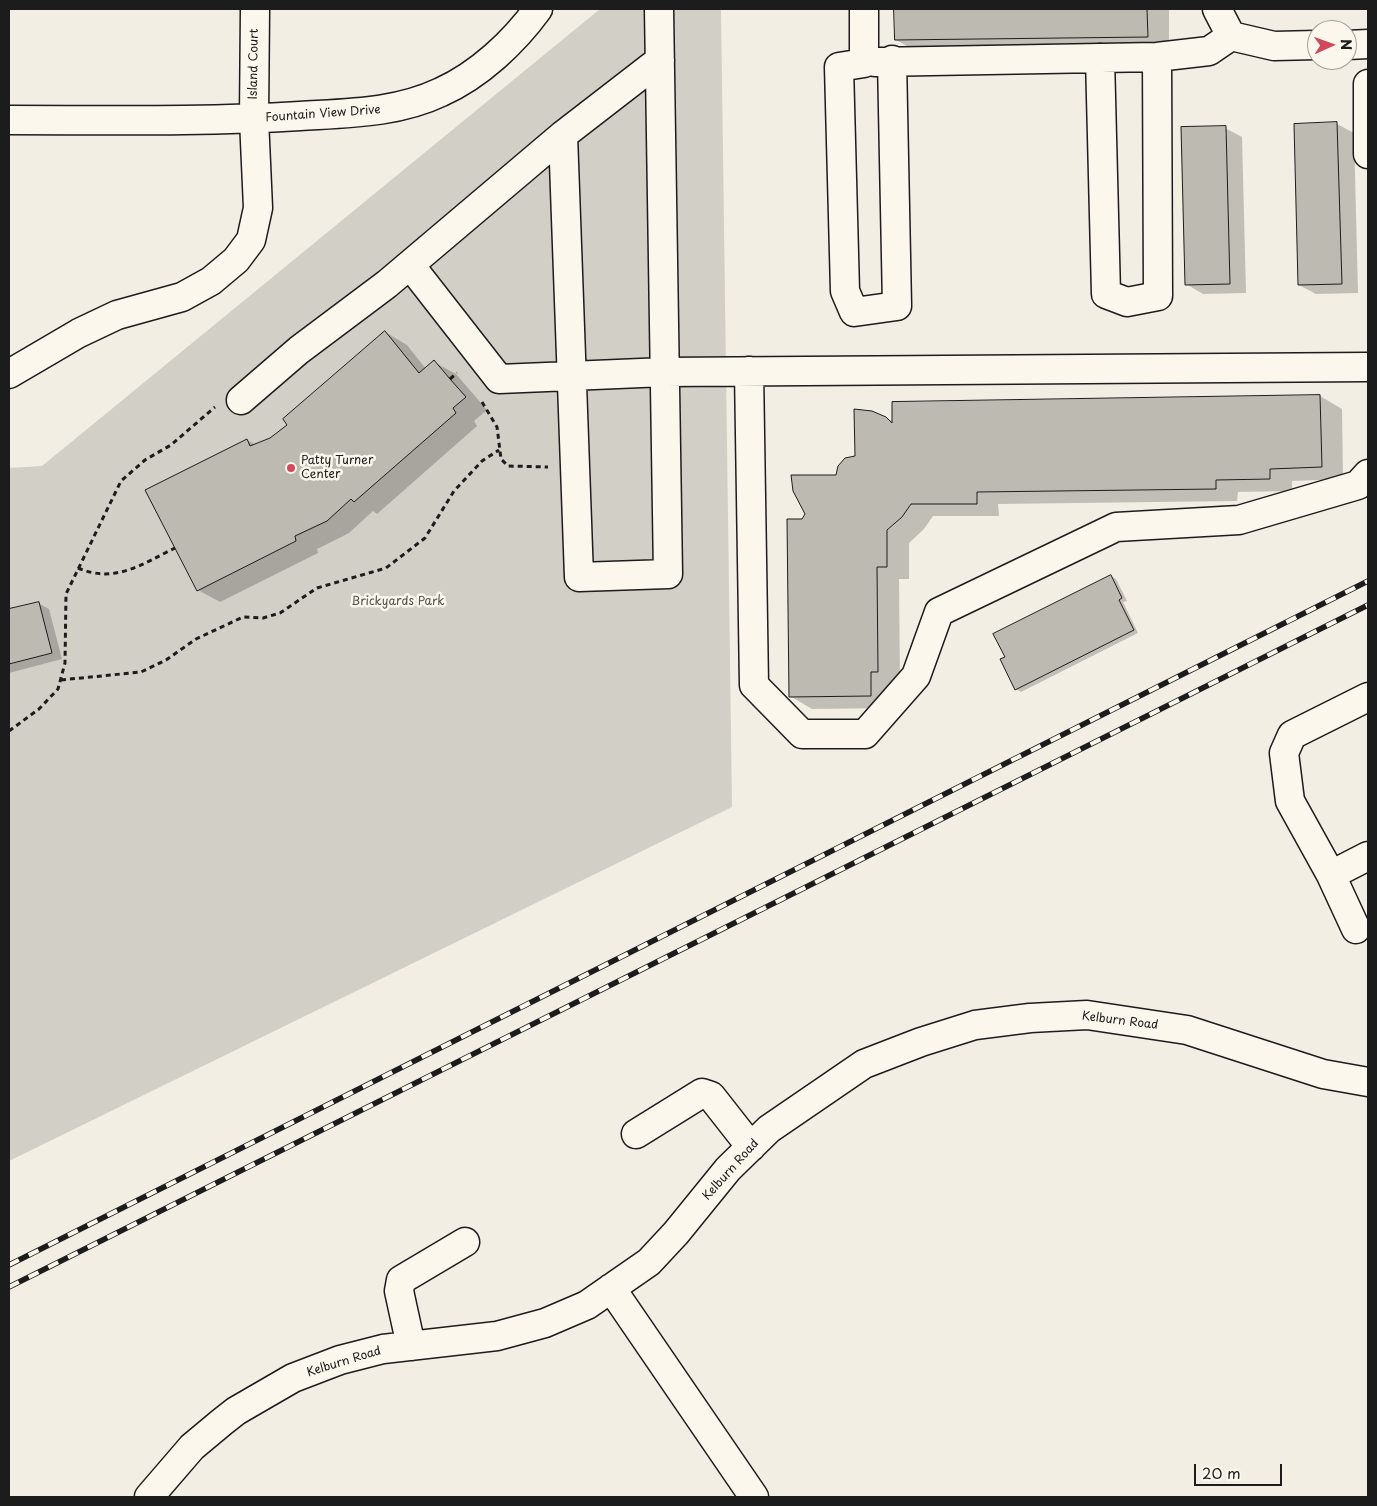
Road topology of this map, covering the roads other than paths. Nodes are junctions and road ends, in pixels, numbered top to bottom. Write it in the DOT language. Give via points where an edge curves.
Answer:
graph roads {
  1 [pos="255,9"];
  2 [pos="538,9"];
  3 [pos="659,9"];
  4 [pos="864,9"];
  5 [pos="1218,9"];
  6 [pos="1231,36"];
  7 [pos="1307,45"];
  8 [pos="1157,57"];
  9 [pos="1100,58"];
  10 [pos="660,60"];
  11 [pos="892,60"];
  12 [pos="852,65"];
  13 [pos="1368,84"];
  14 [pos="254,119"];
  15 [pos="9,120"];
  16 [pos="563,135"];
  17 [pos="1368,154"];
  18 [pos="410,265"];
  19 [pos="1368,367"];
  20 [pos="749,371"];
  21 [pos="665,372"];
  22 [pos="9,374"];
  23 [pos="572,377"];
  24 [pos="241,400"];
  25 [pos="1368,474"];
  26 [pos="1368,697"];
  27 [pos="1368,856"];
  28 [pos="1331,875"];
  29 [pos="1356,929"];
  30 [pos="1368,1082"];
  31 [pos="636,1134"];
  32 [pos="751,1147"];
  33 [pos="464,1242"];
  34 [pos="611,1288"];
  35 [pos="411,1346"];
  36 [pos="149,1497"];
  37 [pos="754,1497"];
  1 -- 14 [label="street, Island Court"];
  2 -- 14 [label="street, Fountain View Drive" via="477,70 442,92 377,112"];
  3 -- 10 [label="street"];
  4 -- 12 [label="street"];
  5 -- 6 [label="street"];
  6 -- 7 [label="street" via="1274,46"];
  6 -- 8 [label="street" via="1209,51"];
  8 -- 9 [label="street"];
  8 -- 9 [label="street" via="1158,296 1127,302 1106,294"];
  9 -- 11 [label="street"];
  10 -- 16 [label="street"];
  10 -- 21 [label="street"];
  11 -- 12 [label="street"];
  11 -- 12 [label="street" via="897,306 854,312 845,291"];
  13 -- 17 [label="street"];
  14 -- 15 [label="street, Fountain View Drive"];
  14 -- 22 [label="street, Fountain View Drive" via="258,208 251,240 236,260 211,281 182,297 109,319"];
  16 -- 18 [label="street"];
  16 -- 23 [label="street"];
  18 -- 23 [label="street" via="499,379"];
  18 -- 24 [label="street" via="298,350"];
  19 -- 20 [label="street"];
  20 -- 21 [label="street"];
  20 -- 25 [label="street" via="754,685 802,734 865,734 916,676 939,612 1116,527 1239,520 1358,486"];
  21 -- 23 [label="street"];
  21 -- 23 [label="street" via="668,574 579,577"];
  26 -- 28 [label="street" via="1292,735 1284,753 1290,801"];
  27 -- 28 [label="street"];
  28 -- 29 [label="street"];
  30 -- 32 [label="street, Kelburn Road" via="1323,1074 1187,1030 1087,1015 1030,1018 975,1025 864,1064 769,1129"];
  31 -- 32 [label="street" via="702,1093 711,1096"];
  32 -- 34 [label="street, Kelburn Road" via="728,1169 649,1262"];
  33 -- 35 [label="street" via="401,1280 399,1291"];
  34 -- 35 [label="street, Kelburn Road" via="587,1305 546,1323 497,1336"];
  34 -- 37 [label="street"];
  35 -- 36 [label="street, Kelburn Road" via="340,1360 293,1378 236,1411 192,1447"];
}
